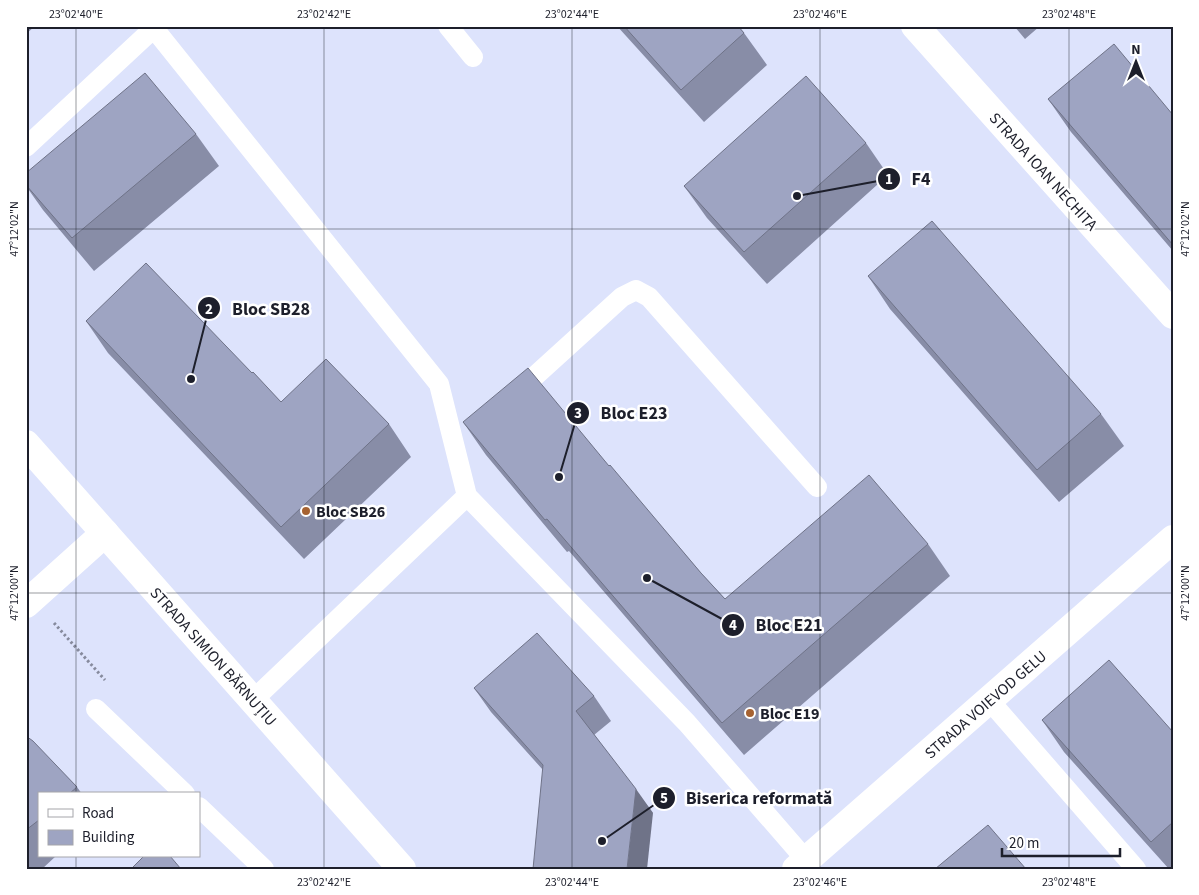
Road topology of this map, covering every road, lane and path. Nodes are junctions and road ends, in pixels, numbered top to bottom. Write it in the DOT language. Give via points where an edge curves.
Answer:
graph roads {
  1 [pos="448,26"];
  2 [pos="915,26"];
  3 [pos="153,27"];
  4 [pos="473,57"];
  5 [pos="26,147"];
  6 [pos="1173,315"];
  7 [pos="499,408"];
  8 [pos="26,444"];
  9 [pos="817,487"];
  10 [pos="467,496"];
  11 [pos="105,533"];
  12 [pos="1173,539"];
  13 [pos="26,604"];
  14 [pos="78,648"];
  15 [pos="109,683"];
  16 [pos="253,700"];
  17 [pos="989,700"];
  18 [pos="96,709"];
  19 [pos="183,792"];
  20 [pos="200,808"];
  21 [pos="801,864"];
  22 [pos="264,869"];
  23 [pos="402,869"];
  24 [pos="1136,869"];
  1 -- 4 [label="lane"];
  2 -- 6 [label="street, STRADA IOAN NECHITA"];
  3 -- 5 [label="lane"];
  3 -- 10 [label="lane" via="439,384 462,441"];
  7 -- 9 [label="lane" via="622,297 636,290 649,297"];
  8 -- 11 [label="street, STRADA SIMION BĂRNUȚIU"];
  10 -- 16 [label="lane"];
  10 -- 21 [label="lane" via="687,722"];
  11 -- 13 [label="street"];
  11 -- 16 [label="street, STRADA SIMION BĂRNUȚIU"];
  12 -- 17 [label="street, STRADA VOIEVOD GELU"];
  14 -- 15 [label="path"];
  16 -- 23 [label="street, STRADA SIMION BĂRNUȚIU"];
  17 -- 21 [label="street, STRADA VOIEVOD GELU"];
  17 -- 24 [label="lane"];
  18 -- 19 [label="lane"];
  20 -- 22 [label="lane"];
}
